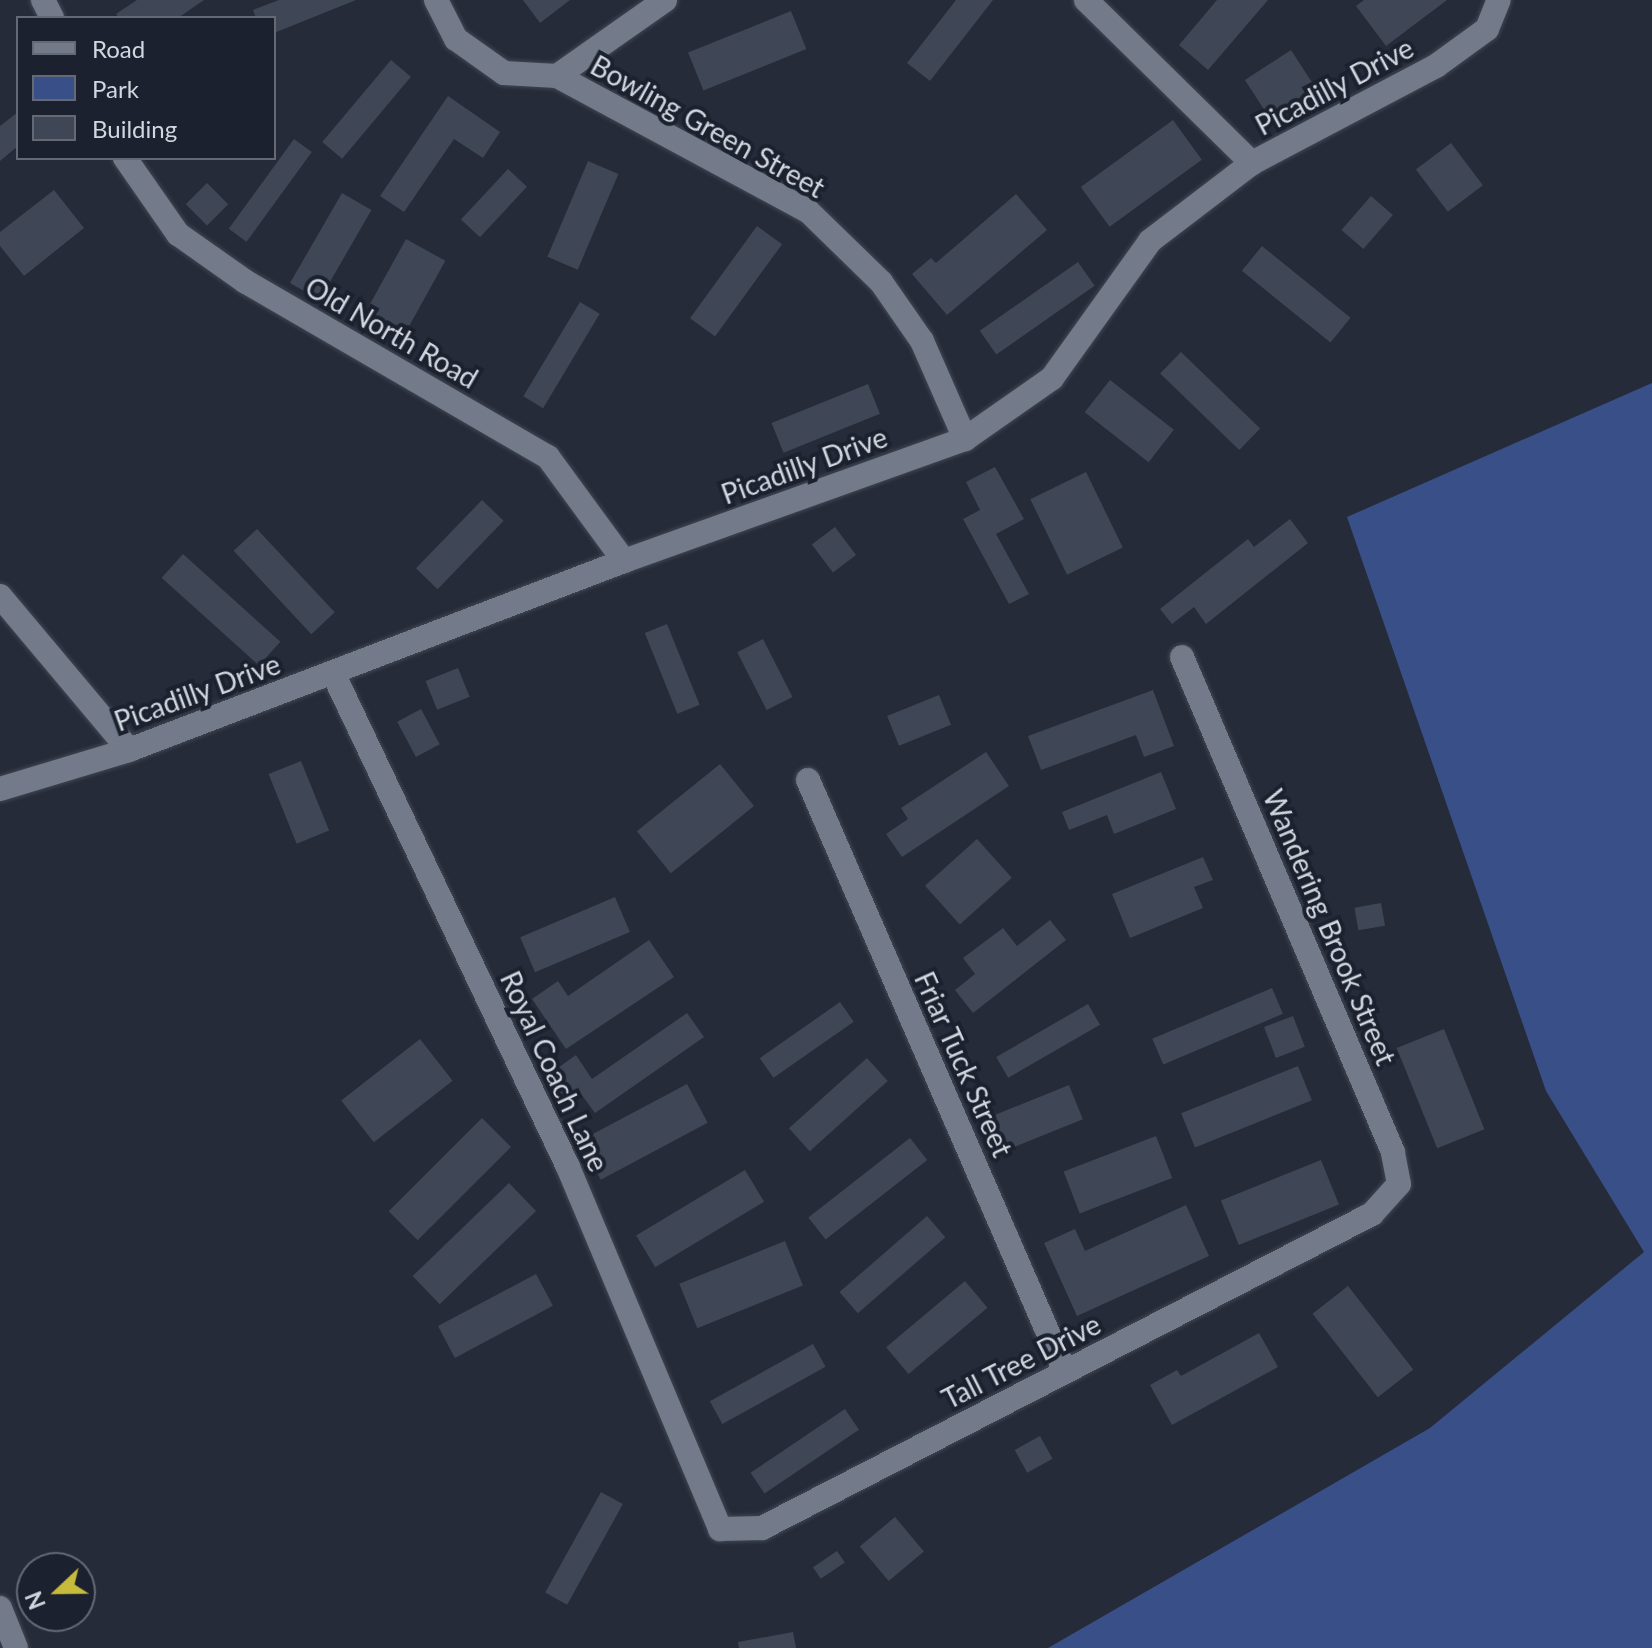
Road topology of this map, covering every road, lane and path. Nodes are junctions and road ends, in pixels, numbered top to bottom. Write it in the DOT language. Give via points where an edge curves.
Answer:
graph roads {
  1 [pos="436,0"];
  2 [pos="665,0"];
  3 [pos="1086,0"];
  4 [pos="1499,0"];
  5 [pos="557,76"];
  6 [pos="126,160"];
  7 [pos="1252,163"];
  8 [pos="965,439"];
  9 [pos="624,561"];
  10 [pos="0,596"];
  11 [pos="1182,657"];
  12 [pos="333,673"];
  13 [pos="129,750"];
  14 [pos="808,780"];
  15 [pos="0,789"];
  16 [pos="1372,1214"];
  17 [pos="1065,1372"];
  18 [pos="705,1502"];
  19 [pos="0,1608"];
  20 [pos="16,1648"];
  1 -- 5 [label="street, Bowling Green Street" via="456,39 504,73"];
  2 -- 5 [label="street"];
  3 -- 7 [label="street"];
  4 -- 7 [label="street, Picadilly Drive" via="1487,29 1436,66"];
  5 -- 8 [label="street, Bowling Green Street" via="808,211 889,293 922,341"];
  6 -- 9 [label="street, Old North Road" via="178,234 246,282 548,457"];
  7 -- 8 [label="street, Picadilly Drive" via="1150,241 1052,378"];
  8 -- 9 [label="street, Picadilly Drive"];
  9 -- 12 [label="street, Picadilly Drive"];
  10 -- 13 [label="street"];
  11 -- 16 [label="street, Wandering Brook Street" via="1393,1152 1399,1184"];
  12 -- 13 [label="street, Picadilly Drive"];
  12 -- 18 [label="street, Royal Coach Lane" via="568,1167"];
  13 -- 15 [label="street, Picadilly Drive"];
  14 -- 17 [label="street, Friar Tuck Street"];
  16 -- 17 [label="street, Tall Tree Drive"];
  17 -- 18 [label="street, Tall Tree Drive" via="762,1528 720,1529"];
  19 -- 20 [label="street"];
}
